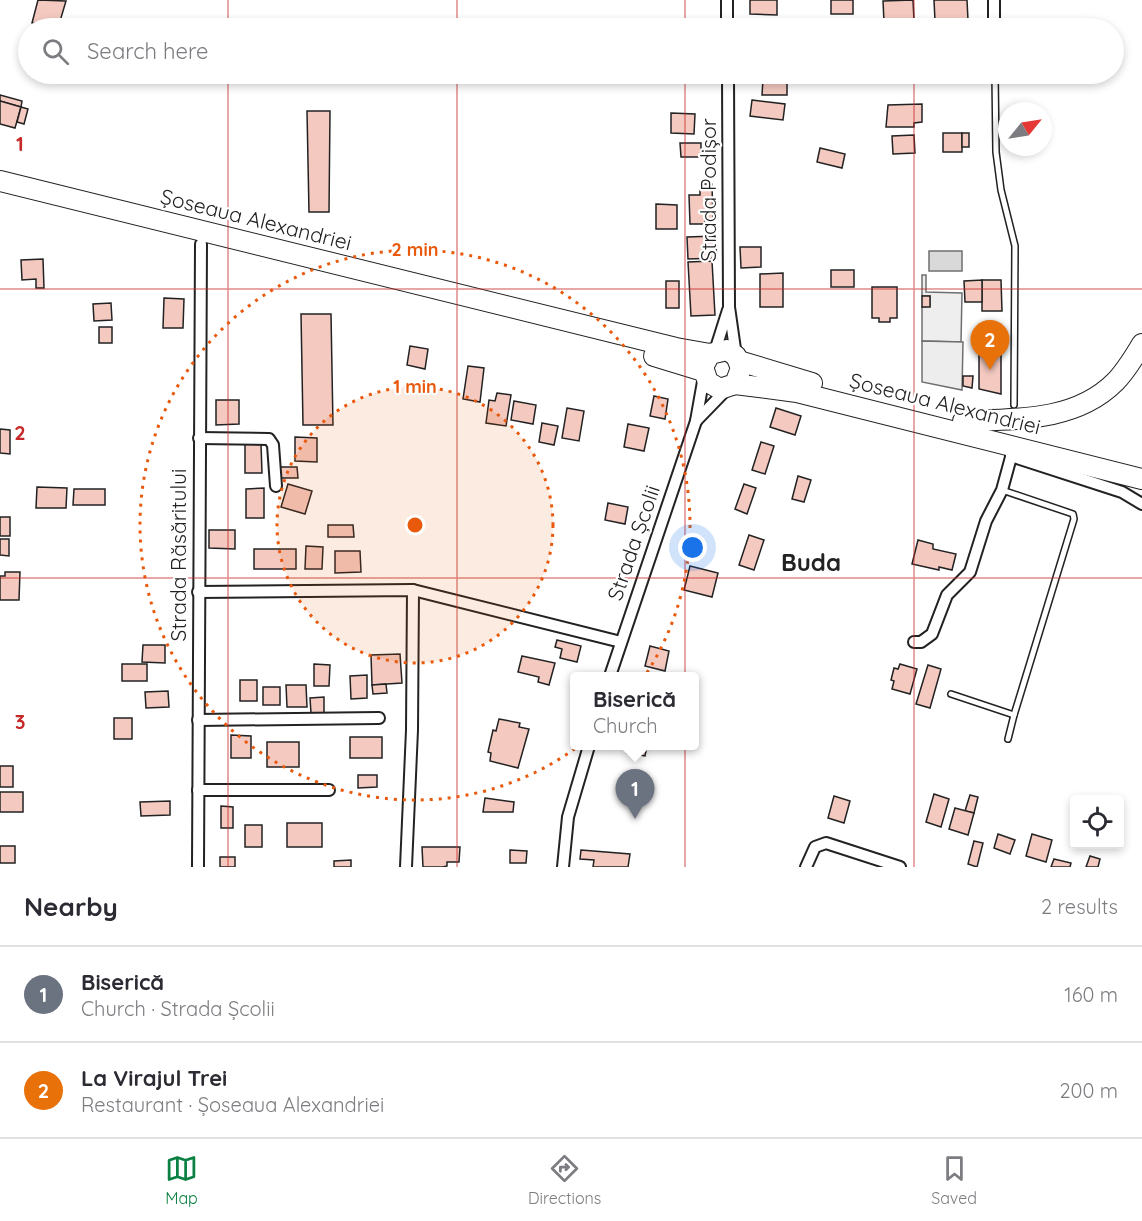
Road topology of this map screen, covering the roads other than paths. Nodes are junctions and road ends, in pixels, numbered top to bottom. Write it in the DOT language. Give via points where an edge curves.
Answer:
graph roads {
  1 [pos="727,0"];
  2 [pos="994,0"];
  3 [pos="727,18"];
  4 [pos="994,18"];
  5 [pos="728,84"];
  6 [pos="995,84"];
  7 [pos="0,181"];
  8 [pos="0,194"];
  9 [pos="201,244"];
  10 [pos="729,307"];
  11 [pos="1142,344"];
  12 [pos="738,359"];
  13 [pos="708,363"];
  14 [pos="731,386"];
  15 [pos="1014,405"];
  16 [pos="696,421"];
  17 [pos="963,421"];
  18 [pos="199,438"];
  19 [pos="1012,451"];
  20 [pos="1091,466"];
  21 [pos="1142,467"];
  22 [pos="1142,479"];
  23 [pos="276,486"];
  24 [pos="1002,490"];
  25 [pos="1142,492"];
  26 [pos="1142,504"];
  27 [pos="413,590"];
  28 [pos="198,592"];
  29 [pos="621,642"];
  30 [pos="914,642"];
  31 [pos="611,672"];
  32 [pos="951,694"];
  33 [pos="1014,715"];
  34 [pos="379,718"];
  35 [pos="198,720"];
  36 [pos="1008,739"];
  37 [pos="588,750"];
  38 [pos="198,790"];
  39 [pos="329,790"];
  40 [pos="198,867"];
  41 [pos="406,867"];
  42 [pos="562,867"];
  43 [pos="806,867"];
  44 [pos="900,867"];
  1 -- 3 [label="street"];
  2 -- 4 [label="street"];
  5 -- 10 [label="street, Strada Podișor"];
  6 -- 15 [label="lane" via="999,171 1015,246"];
  7 -- 13 [label="highway, Șoseaua Alexandriei" via="676,348"];
  8 -- 9 [label="highway, Șoseaua Alexandriei"];
  9 -- 13 [label="highway, Șoseaua Alexandriei" via="673,361"];
  9 -- 18 [label="street, Strada Răsăritului"];
  10 -- 12 [label="street, Strada Podișor"];
  10 -- 13 [label="street, Strada Podișor"];
  11 -- 17 [label="highway" via="1116,381 1080,405 1038,417"];
  12 -- 13 [label="highway, Șoseaua Alexandriei" via="727,350"];
  12 -- 14 [label="highway" via="741,373"];
  12 -- 17 [label="highway, Șoseaua Alexandriei" via="800,380"];
  13 -- 14 [label="highway, Șoseaua Alexandriei" via="714,387"];
  13 -- 16 [label="street, Strada Școlii"];
  14 -- 16 [label="street, Strada Școlii"];
  14 -- 19 [label="highway, Șoseaua Alexandriei" via="797,392"];
  16 -- 29 [label="street, Strada Școlii"];
  17 -- 21 [label="highway, Șoseaua Alexandriei"];
  18 -- 23 [label="street" via="270,439"];
  18 -- 28 [label="street, Strada Răsăritului"];
  19 -- 20 [label="highway, Șoseaua Alexandriei"];
  19 -- 24 [label="street"];
  19 -- 26 [label="street" via="1122,492"];
  20 -- 22 [label="highway, Șoseaua Alexandriei"];
  20 -- 25 [label="highway"];
  24 -- 30 [label="street" via="986,521 970,572 947,595 932,634"];
  24 -- 33 [label="lane" via="1074,516"];
  27 -- 28 [label="street"];
  27 -- 29 [label="street"];
  27 -- 41 [label="street"];
  28 -- 35 [label="street, Strada Răsăritului"];
  29 -- 31 [label="street, Strada Școlii"];
  32 -- 33 [label="lane"];
  33 -- 36 [label="lane"];
  34 -- 35 [label="street"];
  35 -- 38 [label="street, Strada Răsăritului"];
  37 -- 42 [label="street" via="568,816"];
  38 -- 39 [label="street"];
  38 -- 40 [label="street, Strada Răsăritului"];
  43 -- 44 [label="street" via="815,847 826,843"];
}
